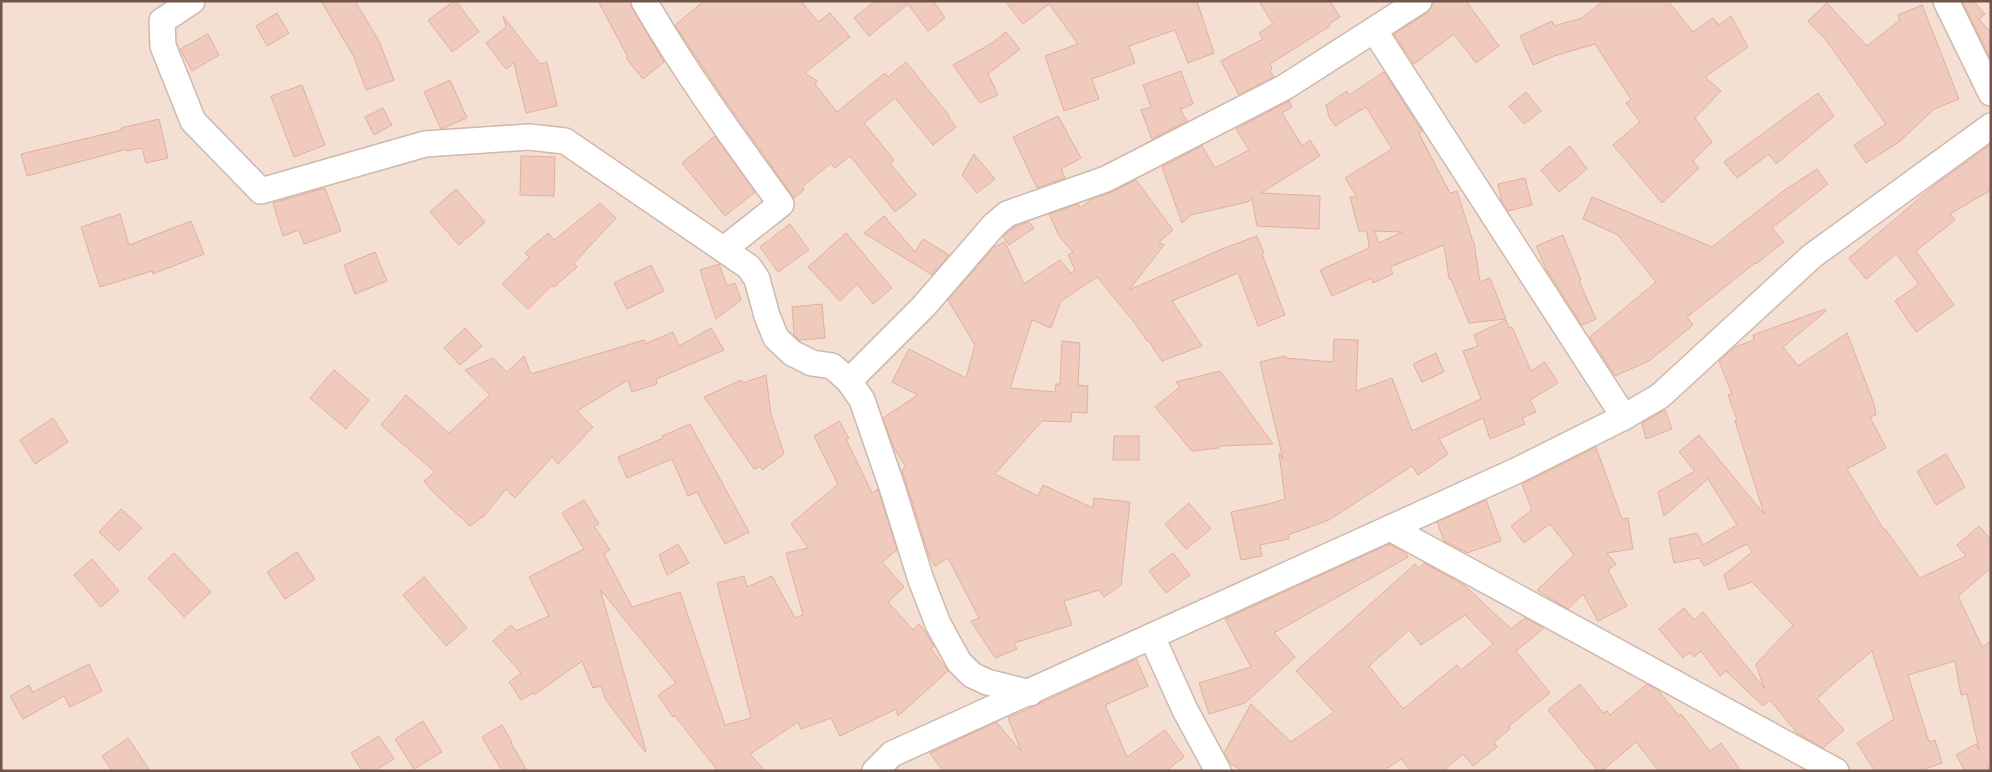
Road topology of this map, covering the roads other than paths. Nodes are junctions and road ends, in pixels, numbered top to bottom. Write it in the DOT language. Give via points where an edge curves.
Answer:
graph roads {
  1 [pos="192,1"];
  2 [pos="644,1"];
  3 [pos="1419,1"];
  4 [pos="1946,1"];
  5 [pos="1374,30"];
  6 [pos="1991,93"];
  7 [pos="1991,126"];
  8 [pos="724,249"];
  9 [pos="849,381"];
  10 [pos="1624,417"];
  11 [pos="1390,528"];
  12 [pos="1152,637"];
  13 [pos="1030,693"];
  14 [pos="876,771"];
  15 [pos="1218,771"];
  16 [pos="1836,771"];
  1 -- 8 [label="street" via="162,22 163,46 193,121 261,191 425,144 529,137 565,141"];
  2 -- 8 [label="street" via="708,103 782,204"];
  3 -- 5 [label="street"];
  4 -- 6 [label="street"];
  5 -- 9 [label="street" via="1284,87 1106,179 1007,214 924,306"];
  5 -- 10 [label="street"];
  7 -- 10 [label="street" via="1812,256 1660,396"];
  8 -- 9 [label="street" via="749,266 757,279 766,316 776,338 792,353 812,363 832,366"];
  9 -- 13 [label="street" via="862,400 938,624 959,662 972,675 987,682"];
  10 -- 11 [label="street"];
  11 -- 12 [label="street"];
  11 -- 16 [label="street"];
  12 -- 13 [label="street"];
  12 -- 15 [label="street" via="1185,710"];
  13 -- 14 [label="street" via="892,754"];
}
